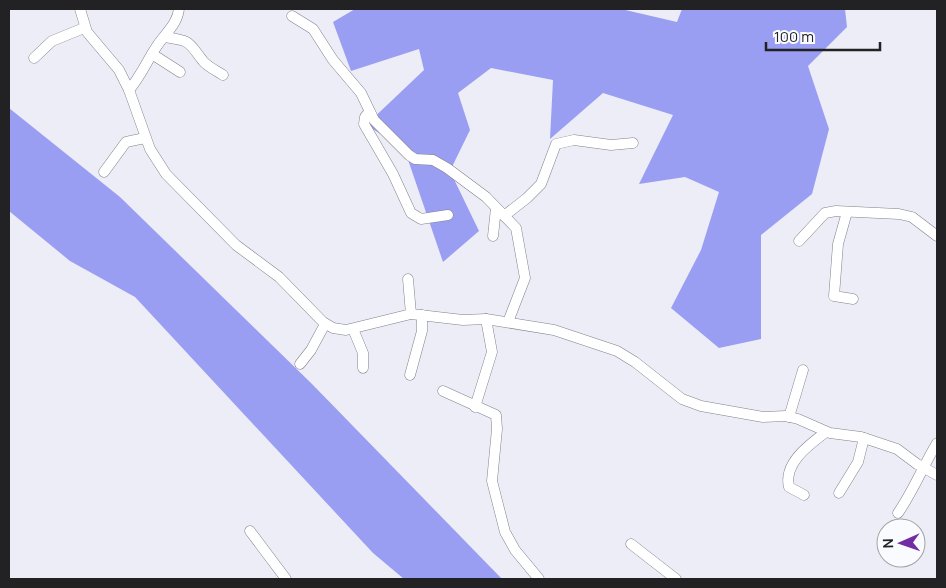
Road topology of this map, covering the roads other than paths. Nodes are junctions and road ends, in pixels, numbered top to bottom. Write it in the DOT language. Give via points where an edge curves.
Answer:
graph roads {
  1 [pos="80,9"];
  2 [pos="179,9"];
  3 [pos="292,16"];
  4 [pos="84,28"];
  5 [pos="165,37"];
  6 [pos="152,54"];
  7 [pos="34,58"];
  8 [pos="180,72"];
  9 [pos="223,75"];
  10 [pos="129,90"];
  11 [pos="370,112"];
  12 [pos="145,138"];
  13 [pos="633,143"];
  14 [pos="104,172"];
  15 [pos="496,208"];
  16 [pos="847,212"];
  17 [pos="448,215"];
  18 [pos="504,216"];
  19 [pos="493,236"];
  20 [pos="937,236"];
  21 [pos="798,241"];
  22 [pos="408,279"];
  23 [pos="853,299"];
  24 [pos="416,315"];
  25 [pos="486,319"];
  26 [pos="508,322"];
  27 [pos="325,324"];
  28 [pos="353,328"];
  29 [pos="300,364"];
  30 [pos="363,368"];
  31 [pos="803,370"];
  32 [pos="410,375"];
  33 [pos="443,391"];
  34 [pos="475,407"];
  35 [pos="790,417"];
  36 [pos="826,432"];
  37 [pos="864,438"];
  38 [pos="937,442"];
  39 [pos="922,467"];
  40 [pos="937,475"];
  41 [pos="839,493"];
  42 [pos="804,496"];
  43 [pos="898,513"];
  44 [pos="250,531"];
  45 [pos="631,544"];
  46 [pos="286,579"];
  47 [pos="539,579"];
  48 [pos="676,579"];
  1 -- 4 [label="street"];
  2 -- 5 [label="street"];
  3 -- 11 [label="street" via="312,29 361,92"];
  4 -- 7 [label="street" via="52,41"];
  4 -- 10 [label="street" via="114,62"];
  5 -- 6 [label="street"];
  5 -- 9 [label="street" via="189,42 202,61"];
  6 -- 8 [label="street"];
  6 -- 10 [label="street"];
  10 -- 12 [label="street"];
  11 -- 15 [label="street" via="412,158 427,158 442,165 471,184"];
  11 -- 17 [label="street" via="364,124 411,213 421,219"];
  12 -- 14 [label="street" via="126,142"];
  12 -- 27 [label="street" via="166,174 236,245 279,277"];
  13 -- 18 [label="street" via="611,145 574,140 556,144 541,184"];
  15 -- 18 [label="street"];
  15 -- 19 [label="street"];
  16 -- 20 [label="street" via="912,217"];
  16 -- 21 [label="street" via="825,213"];
  16 -- 23 [label="street" via="838,244 834,296"];
  18 -- 26 [label="street" via="518,234 525,274 522,291"];
  22 -- 24 [label="street"];
  24 -- 25 [label="street"];
  24 -- 28 [label="street"];
  24 -- 32 [label="street" via="422,331"];
  25 -- 26 [label="street"];
  25 -- 34 [label="street" via="492,346 491,358"];
  26 -- 35 [label="street" via="578,336 617,351 682,399 701,406 763,417"];
  27 -- 28 [label="street" via="340,330"];
  27 -- 29 [label="street"];
  28 -- 30 [label="street" via="362,353"];
  31 -- 35 [label="street"];
  33 -- 34 [label="street"];
  34 -- 47 [label="street" via="496,415 492,481 505,532"];
  35 -- 36 [label="street"];
  36 -- 37 [label="street"];
  36 -- 42 [label="street" via="803,450 791,470 789,486"];
  37 -- 39 [label="street" via="897,449"];
  37 -- 41 [label="street" via="856,466"];
  38 -- 39 [label="street"];
  39 -- 40 [label="street"];
  39 -- 43 [label="street" via="914,489"];
  44 -- 46 [label="street"];
  45 -- 48 [label="street"];
}
